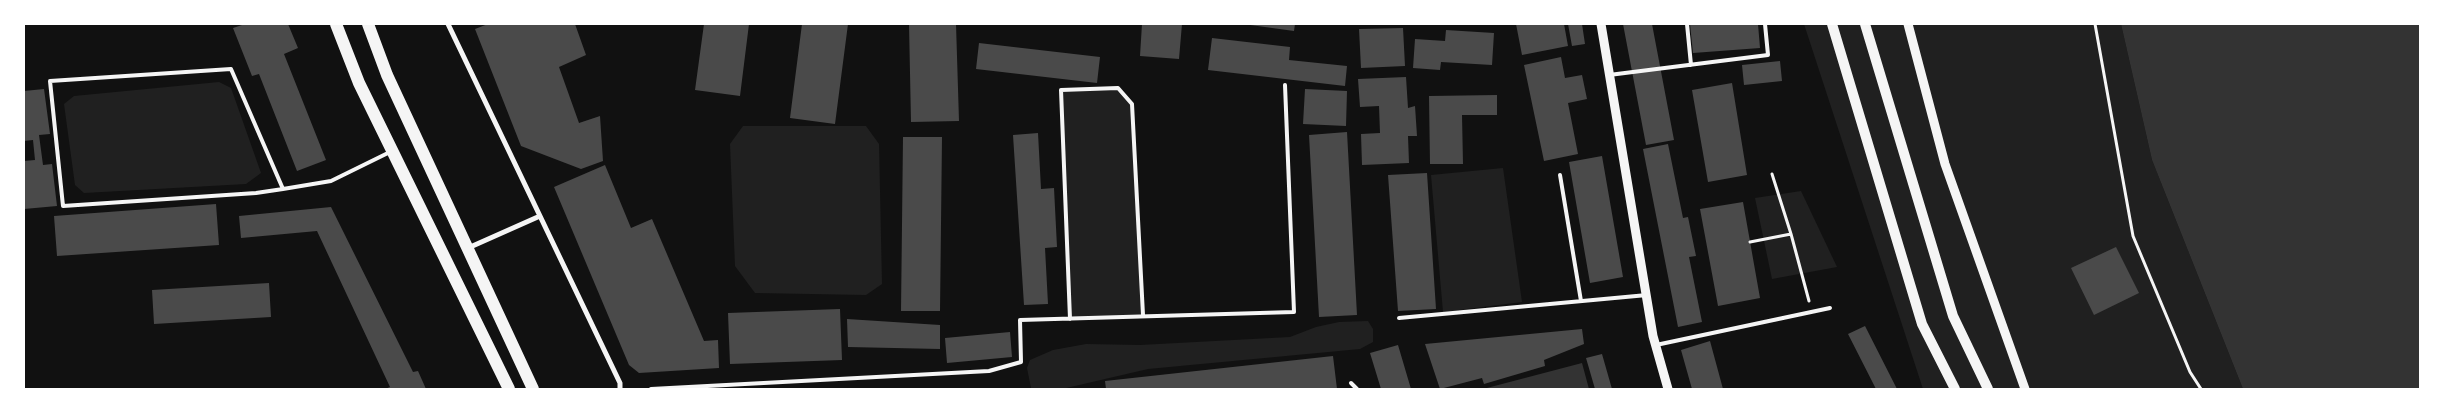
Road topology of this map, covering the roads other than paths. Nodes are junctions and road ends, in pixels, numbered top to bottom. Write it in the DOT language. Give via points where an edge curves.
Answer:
graph roads {
  1 [pos="336,24"];
  2 [pos="368,24"];
  3 [pos="448,24"];
  4 [pos="1601,24"];
  5 [pos="1687,24"];
  6 [pos="1765,24"];
  7 [pos="1832,24"];
  8 [pos="1865,24"];
  9 [pos="1908,24"];
  10 [pos="1691,65"];
  11 [pos="1610,75"];
  12 [pos="1285,85"];
  13 [pos="392,150"];
  14 [pos="1560,175"];
  15 [pos="283,189"];
  16 [pos="540,216"];
  17 [pos="467,248"];
  18 [pos="1646,295"];
  19 [pos="1581,301"];
  20 [pos="1830,308"];
  21 [pos="1143,315"];
  22 [pos="1399,318"];
  23 [pos="1070,319"];
  24 [pos="1656,345"];
  25 [pos="1351,383"];
  26 [pos="509,389"];
  27 [pos="533,389"];
  28 [pos="620,389"];
  29 [pos="651,389"];
  30 [pos="1357,389"];
  31 [pos="1668,389"];
  32 [pos="1955,389"];
  33 [pos="1988,389"];
  34 [pos="2025,389"];
  1 -- 13 [label="main road" via="359,83"];
  2 -- 17 [label="main road" via="386,75"];
  3 -- 16 [label="street"];
  4 -- 11 [label="street"];
  5 -- 10 [label="lane"];
  6 -- 10 [label="lane" via="1768,55"];
  7 -- 32 [label="main road" via="1922,324"];
  8 -- 33 [label="main road" via="1953,316"];
  9 -- 34 [label="street" via="1945,164"];
  10 -- 11 [label="lane"];
  11 -- 18 [label="street"];
  12 -- 21 [label="lane" via="1294,312"];
  13 -- 15 [label="lane" via="331,181"];
  13 -- 26 [label="main road"];
  14 -- 19 [label="lane"];
  15 -- 15 [label="lane" via="63,206 50,81 230,69"];
  16 -- 17 [label="street"];
  16 -- 28 [label="street" via="620,383"];
  17 -- 27 [label="main road"];
  18 -- 19 [label="lane"];
  18 -- 24 [label="street"];
  19 -- 22 [label="lane"];
  20 -- 24 [label="lane"];
  21 -- 23 [label="lane"];
  21 -- 23 [label="lane" via="1132,104 1118,88 1061,90"];
  23 -- 29 [label="lane" via="1020,320 1021,362 989,371"];
  24 -- 31 [label="street"];
  25 -- 30 [label="lane"];
}
